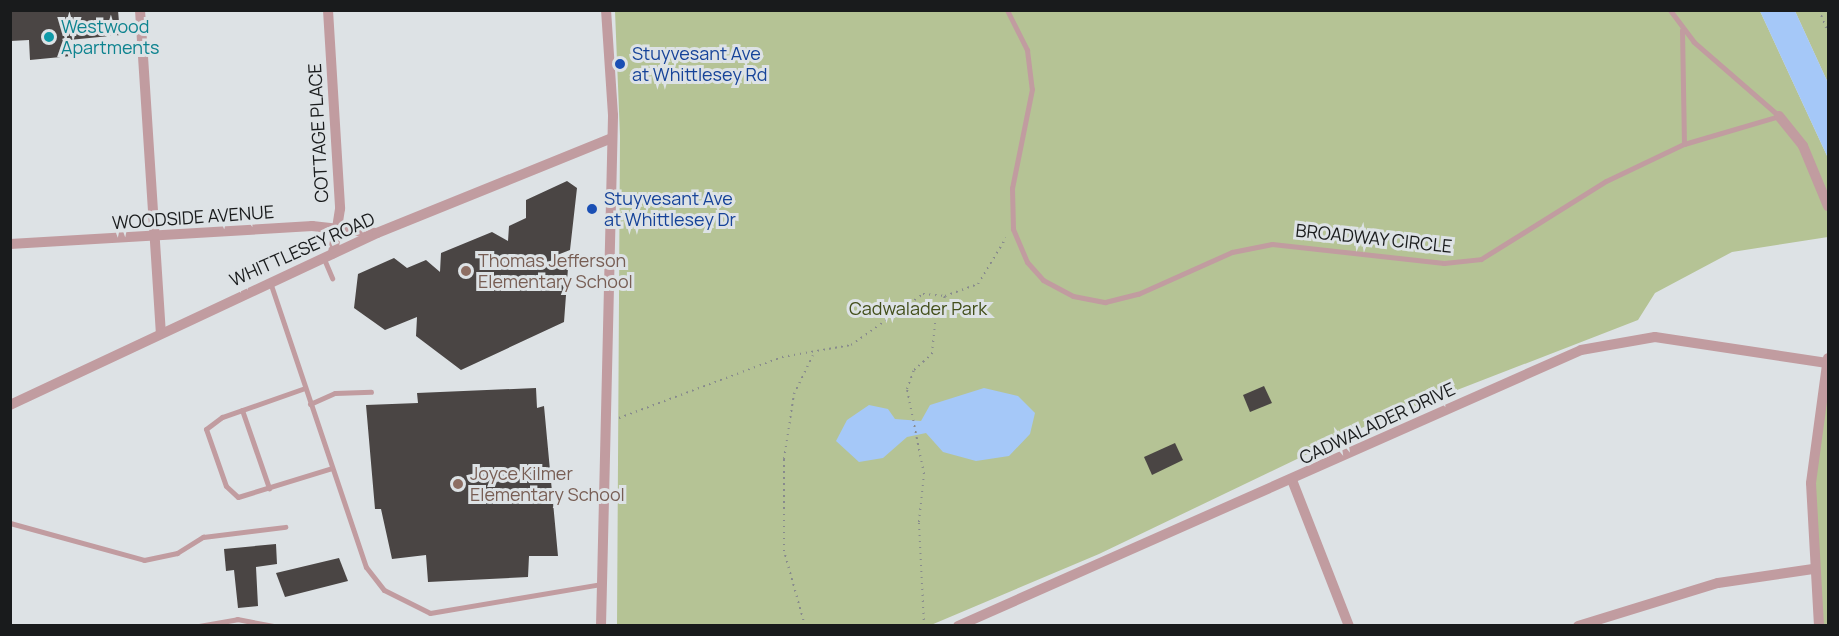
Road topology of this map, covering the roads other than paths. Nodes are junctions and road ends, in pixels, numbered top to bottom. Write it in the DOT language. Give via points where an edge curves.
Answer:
graph roads {
  1 [pos="140,10"];
  2 [pos="328,10"];
  3 [pos="606,10"];
  4 [pos="1006,10"];
  5 [pos="1670,10"];
  6 [pos="1682,29"];
  7 [pos="1779,116"];
  8 [pos="612,138"];
  9 [pos="1684,144"];
  10 [pos="1828,206"];
  11 [pos="340,227"];
  12 [pos="377,233"];
  13 [pos="153,236"];
  14 [pos="10,244"];
  15 [pos="328,255"];
  16 [pos="332,278"];
  17 [pos="270,282"];
  18 [pos="161,332"];
  19 [pos="1828,360"];
  20 [pos="305,388"];
  21 [pos="371,392"];
  22 [pos="310,404"];
  23 [pos="10,405"];
  24 [pos="242,410"];
  25 [pos="332,468"];
  26 [pos="1292,480"];
  27 [pos="269,488"];
  28 [pos="10,523"];
  29 [pos="285,527"];
  30 [pos="1813,569"];
  31 [pos="602,584"];
  32 [pos="199,626"];
  33 [pos="273,626"];
  34 [pos="602,626"];
  35 [pos="958,626"];
  36 [pos="1349,626"];
  37 [pos="1578,626"];
  38 [pos="1818,626"];
  1 -- 13 [label="street"];
  2 -- 11 [label="street, COTTAGE PLACE"];
  3 -- 8 [label="street"];
  4 -- 9 [label="lane, BROADWAY CIRCLE" via="1027,50 1032,89 1012,188 1012,222 1036,274 1059,291 1091,301 1138,294 1232,252 1272,244 1463,263 1499,252 1606,181"];
  5 -- 6 [label="lane"];
  6 -- 7 [label="lane"];
  6 -- 9 [label="lane"];
  7 -- 9 [label="lane, BROADWAY CIRCLE"];
  7 -- 10 [label="street" via="1803,146"];
  8 -- 12 [label="street, WHITTLESEY ROAD"];
  8 -- 31 [label="street"];
  11 -- 12 [label="street, WOODSIDE AVENUE"];
  11 -- 13 [label="street, WOODSIDE AVENUE"];
  11 -- 15 [label="street, COTTAGE PLACE"];
  12 -- 15 [label="street, WHITTLESEY ROAD"];
  13 -- 14 [label="street, WOODSIDE AVENUE"];
  13 -- 18 [label="street"];
  15 -- 16 [label="lane"];
  15 -- 17 [label="street, WHITTLESEY ROAD"];
  17 -- 18 [label="street, WHITTLESEY ROAD"];
  17 -- 20 [label="lane"];
  18 -- 23 [label="street, WHITTLESEY ROAD"];
  19 -- 26 [label="street, CADWALADER DRIVE" via="1686,339 1632,338 1602,344"];
  19 -- 30 [label="street" via="1811,483"];
  20 -- 22 [label="lane"];
  20 -- 24 [label="lane"];
  21 -- 22 [label="lane" via="335,393"];
  22 -- 25 [label="lane"];
  24 -- 27 [label="lane"];
  24 -- 27 [label="lane" via="210,422 206,429 226,486 238,497"];
  25 -- 27 [label="lane"];
  25 -- 31 [label="lane" via="366,567 402,603 430,613"];
  26 -- 35 [label="street, CADWALADER DRIVE"];
  26 -- 36 [label="street"];
  28 -- 29 [label="lane" via="144,560 177,553 202,537"];
  30 -- 37 [label="street" via="1696,589"];
  30 -- 38 [label="street"];
  31 -- 34 [label="street"];
  32 -- 33 [label="lane" via="237,619"];
}
